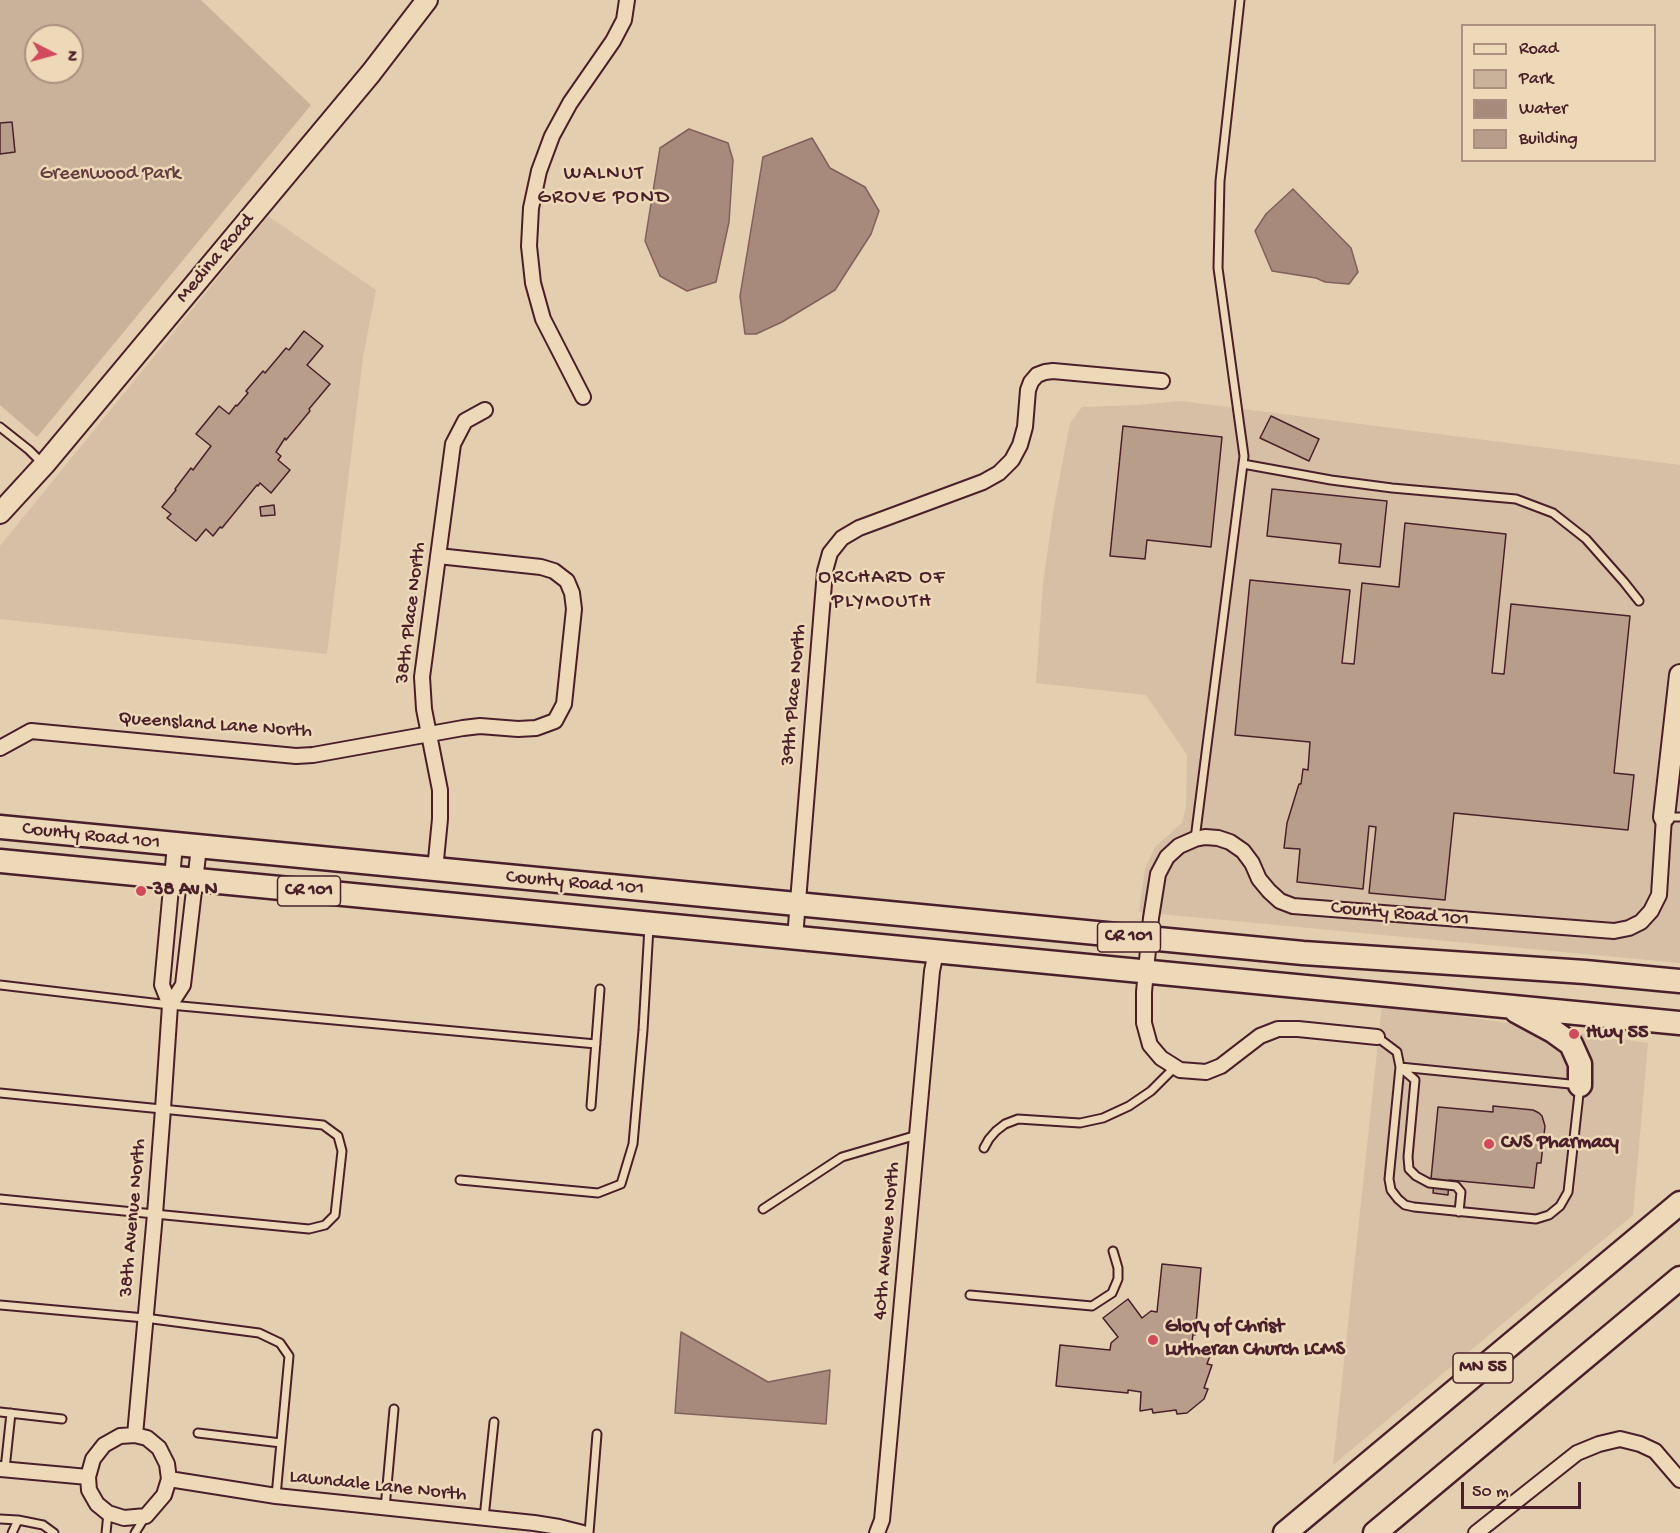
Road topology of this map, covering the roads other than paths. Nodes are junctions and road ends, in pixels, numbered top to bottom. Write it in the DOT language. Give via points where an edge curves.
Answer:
graph roads {
  1 [pos="427,0"];
  2 [pos="627,0"];
  3 [pos="1240,0"];
  4 [pos="1162,381"];
  5 [pos="583,397"];
  6 [pos="485,410"];
  7 [pos="0,427"];
  8 [pos="1243,464"];
  9 [pos="44,465"];
  10 [pos="0,513"];
  11 [pos="438,556"];
  12 [pos="1639,601"];
  13 [pos="1680,675"];
  14 [pos="430,734"];
  15 [pos="0,748"];
  16 [pos="1672,817"];
  17 [pos="0,827"];
  18 [pos="1195,839"];
  19 [pos="175,845"];
  20 [pos="199,847"];
  21 [pos="0,861"];
  22 [pos="435,870"];
  23 [pos="172,877"];
  24 [pos="195,880"];
  25 [pos="798,905"];
  26 [pos="649,924"];
  27 [pos="795,938"];
  28 [pos="1150,939"];
  29 [pos="936,952"];
  30 [pos="1146,972"];
  31 [pos="1680,981"];
  32 [pos="0,985"];
  33 [pos="600,989"];
  34 [pos="170,1005"];
  35 [pos="1510,1007"];
  36 [pos="1680,1023"];
  37 [pos="1377,1037"];
  38 [pos="596,1044"];
  39 [pos="1175,1067"];
  40 [pos="1400,1067"];
  41 [pos="1580,1085"];
  42 [pos="0,1093"];
  43 [pos="591,1106"];
  44 [pos="164,1109"];
  45 [pos="917,1135"];
  46 [pos="984,1148"];
  47 [pos="460,1179"];
  48 [pos="0,1199"];
  49 [pos="1680,1203"];
  50 [pos="763,1209"];
  51 [pos="1459,1212"];
  52 [pos="155,1214"];
  53 [pos="1113,1251"];
  54 [pos="1680,1278"];
  55 [pos="970,1295"];
  56 [pos="0,1305"];
  57 [pos="145,1318"];
  58 [pos="394,1409"];
  59 [pos="0,1412"];
  60 [pos="11,1413"];
  61 [pos="62,1419"];
  62 [pos="494,1422"];
  63 [pos="198,1433"];
  64 [pos="597,1434"];
  65 [pos="135,1435"];
  66 [pos="281,1443"];
  67 [pos="2,1469"];
  68 [pos="88,1477"];
  69 [pos="169,1479"];
  70 [pos="1680,1480"];
  71 [pos="276,1497"];
  72 [pos="385,1508"];
  73 [pos="108,1513"];
  74 [pos="146,1516"];
  75 [pos="484,1518"];
  76 [pos="0,1519"];
  77 [pos="18,1520"];
  78 [pos="12,1533"];
  79 [pos="54,1533"];
  80 [pos="106,1533"];
  81 [pos="135,1533"];
  82 [pos="583,1533"];
  83 [pos="589,1533"];
  84 [pos="877,1533"];
  85 [pos="1285,1533"];
  86 [pos="1375,1533"];
  87 [pos="1476,1533"];
  1 -- 9 [label="street, Medina Road" via="371,73"];
  2 -- 5 [label="street" via="624,20 613,41 552,136 531,208 529,246 533,283 543,319"];
  3 -- 8 [label="lane" via="1220,182 1218,268"];
  4 -- 25 [label="street, 39th Place North" via="1053,371 1037,375 1028,390 1020,445 999,473 858,528 842,538 830,553 825,572"];
  6 -- 11 [label="street, 38th Place North" via="465,421 453,444"];
  7 -- 9 [label="lane"];
  8 -- 12 [label="lane" via="1382,487 1516,499 1553,513 1586,539"];
  8 -- 18 [label="lane"];
  9 -- 10 [label="street, Medina Road"];
  11 -- 14 [label="street, 38th Place North" via="422,677"];
  11 -- 14 [label="street, Queensland Lane North" via="554,571 567,581 574,609 564,704 555,720 537,728 480,726"];
  13 -- 16 [label="street"];
  14 -- 15 [label="street, Queensland Lane North" via="296,756 31,731"];
  14 -- 22 [label="street, 38th Place North" via="440,790"];
  16 -- 18 [label="street, County Road 101" via="1659,895 1651,911 1641,922 1614,931 1293,906 1269,891 1243,851 1230,842"];
  17 -- 19 [label="main road, County Road 101 / CR 101"];
  18 -- 28 [label="street" via="1167,857 1158,874"];
  19 -- 20 [label="main road, County Road 101 / CR 101"];
  19 -- 23 [label="street, 38th Avenue North"];
  20 -- 22 [label="main road, County Road 101 / CR 101"];
  20 -- 24 [label="street, 38th Avenue North"];
  21 -- 23 [label="main road, County Road 101 / CR 101"];
  22 -- 25 [label="main road, County Road 101 / CR 101"];
  23 -- 24 [label="main road, County Road 101 / CR 101"];
  23 -- 34 [label="street, 38th Avenue North" via="162,985"];
  24 -- 26 [label="main road, County Road 101 / CR 101"];
  24 -- 34 [label="street, 38th Avenue North" via="183,985"];
  25 -- 27 [label="street, 39th Place North"];
  25 -- 28 [label="main road, County Road 101 / CR 101"];
  26 -- 27 [label="main road, County Road 101 / CR 101"];
  26 -- 47 [label="lane" via="633,1144 621,1184 598,1193"];
  27 -- 29 [label="main road, County Road 101 / CR 101"];
  28 -- 30 [label="street"];
  28 -- 31 [label="main road, County Road 101 / CR 101"];
  29 -- 30 [label="main road, County Road 101 / CR 101"];
  29 -- 45 [label="street, 40th Avenue North"];
  30 -- 35 [label="main road, County Road 101 / CR 101"];
  30 -- 39 [label="street" via="1144,1023 1150,1045"];
  32 -- 34 [label="lane"];
  33 -- 38 [label="lane"];
  34 -- 38 [label="lane"];
  34 -- 44 [label="street, 38th Avenue North"];
  35 -- 36 [label="main road, County Road 101 / CR 101"];
  35 -- 41 [label="main road" via="1571,1044 1580,1064"];
  37 -- 39 [label="street" via="1278,1029 1260,1036 1221,1066 1206,1072"];
  37 -- 40 [label="lane" via="1397,1052"];
  38 -- 43 [label="lane"];
  39 -- 46 [label="lane" via="1130,1106 1103,1118 1080,1123 1018,1119 996,1131"];
  40 -- 41 [label="lane"];
  40 -- 51 [label="lane" via="1415,1080 1409,1169 1429,1183 1456,1186 1461,1192"];
  40 -- 51 [label="lane" via="1391,1190 1405,1205"];
  41 -- 51 [label="lane" via="1568,1192 1560,1206 1536,1219"];
  42 -- 44 [label="lane"];
  44 -- 52 [label="street, 38th Avenue North"];
  44 -- 52 [label="lane" via="323,1125 338,1136 342,1150 335,1215 325,1225 309,1229"];
  45 -- 50 [label="lane" via="842,1157"];
  45 -- 84 [label="street, 40th Avenue North" via="882,1520"];
  48 -- 52 [label="lane"];
  49 -- 85 [label="main road, MN 55"];
  52 -- 57 [label="street, 38th Avenue North"];
  53 -- 55 [label="lane" via="1118,1279 1112,1293 1092,1306"];
  54 -- 86 [label="main road, MN 55"];
  56 -- 57 [label="lane"];
  57 -- 65 [label="street, 38th Avenue North"];
  57 -- 66 [label="lane" via="259,1333 280,1343 289,1356"];
  58 -- 72 [label="lane"];
  59 -- 60 [label="lane"];
  60 -- 61 [label="lane"];
  60 -- 67 [label="lane"];
  62 -- 75 [label="lane"];
  63 -- 66 [label="lane"];
  64 -- 83 [label="lane"];
  65 -- 68 [label="street" via="120,1436 104,1445 93,1459"];
  65 -- 69 [label="street" via="147,1438 159,1448"];
  66 -- 71 [label="lane"];
  67 -- 68 [label="street"];
  68 -- 73 [label="street" via="89,1490"];
  69 -- 71 [label="street, Lawndale Lane North"];
  69 -- 74 [label="street" via="164,1495"];
  70 -- 87 [label="street" via="1655,1451 1640,1444 1620,1439 1599,1444 1577,1453"];
  71 -- 72 [label="street, Lawndale Lane North"];
  72 -- 75 [label="street, Lawndale Lane North"];
  73 -- 74 [label="street" via="124,1518"];
  73 -- 80 [label="lane"];
  74 -- 81 [label="lane"];
  75 -- 82 [label="street, Lawndale Lane North"];
  76 -- 77 [label="lane"];
  77 -- 78 [label="lane"];
  77 -- 79 [label="lane" via="43,1525"];
}
